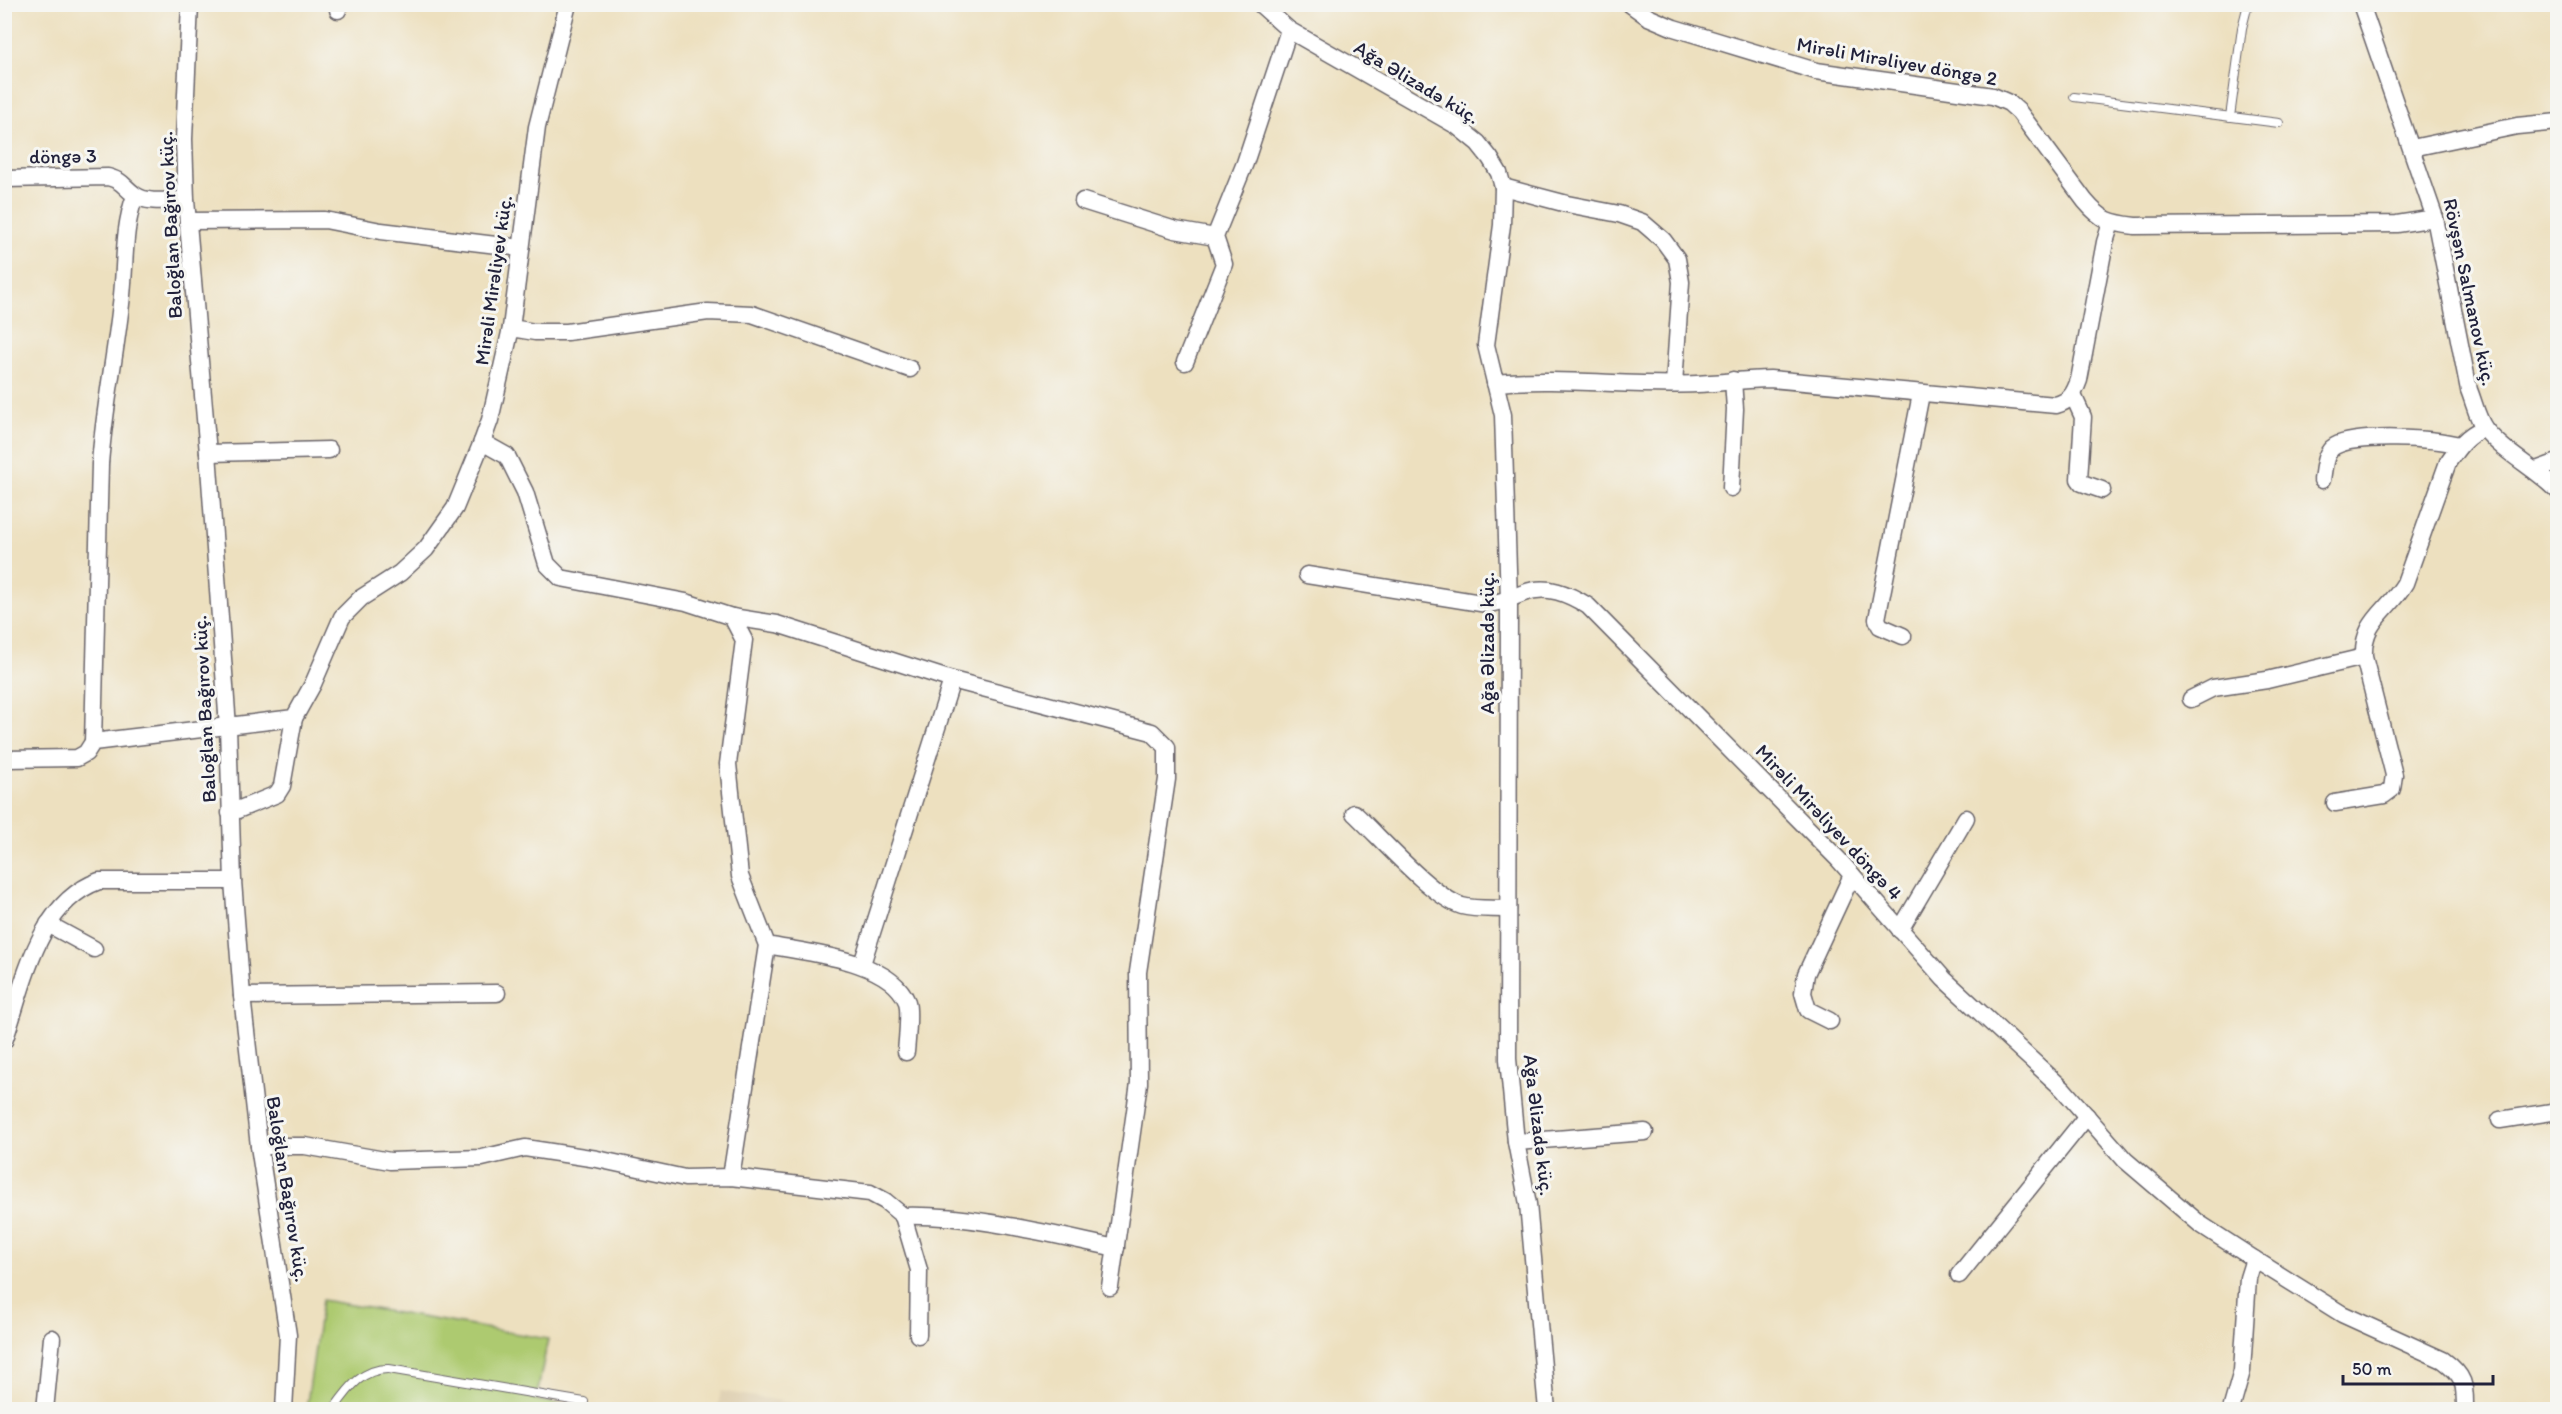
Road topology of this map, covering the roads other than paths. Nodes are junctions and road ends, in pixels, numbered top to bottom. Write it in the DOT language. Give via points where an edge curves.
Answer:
graph roads {
  1 [pos="190,4"];
  2 [pos="568,4"];
  3 [pos="1260,4"];
  4 [pos="1630,4"];
  5 [pos="2248,4"];
  6 [pos="2361,4"];
  7 [pos="1289,30"];
  8 [pos="2074,97"];
  9 [pos="2230,117"];
  10 [pos="2558,122"];
  11 [pos="2279,123"];
  12 [pos="2412,148"];
  13 [pos="4,179"];
  14 [pos="1503,187"];
  15 [pos="135,196"];
  16 [pos="186,200"];
  17 [pos="1083,201"];
  18 [pos="2435,218"];
  19 [pos="188,221"];
  20 [pos="2111,223"];
  21 [pos="1215,237"];
  22 [pos="521,248"];
  23 [pos="511,328"];
  24 [pos="1185,362"];
  25 [pos="910,369"];
  26 [pos="1733,380"];
  27 [pos="1495,383"];
  28 [pos="1674,384"];
  29 [pos="1922,394"];
  30 [pos="2073,395"];
  31 [pos="2484,428"];
  32 [pos="482,442"];
  33 [pos="2459,445"];
  34 [pos="329,450"];
  35 [pos="208,453"];
  36 [pos="2558,462"];
  37 [pos="2536,470"];
  38 [pos="2322,480"];
  39 [pos="1731,488"];
  40 [pos="2102,490"];
  41 [pos="2558,491"];
  42 [pos="1307,575"];
  43 [pos="1509,600"];
  44 [pos="732,617"];
  45 [pos="1903,636"];
  46 [pos="2364,657"];
  47 [pos="952,680"];
  48 [pos="2191,699"];
  49 [pos="294,718"];
  50 [pos="228,727"];
  51 [pos="93,742"];
  52 [pos="4,759"];
  53 [pos="2335,802"];
  54 [pos="230,813"];
  55 [pos="1354,813"];
  56 [pos="1966,818"];
  57 [pos="1852,875"];
  58 [pos="234,881"];
  59 [pos="1508,909"];
  60 [pos="48,924"];
  61 [pos="1900,930"];
  62 [pos="767,945"];
  63 [pos="94,949"];
  64 [pos="862,964"];
  65 [pos="497,993"];
  66 [pos="242,996"];
  67 [pos="1830,1021"];
  68 [pos="4,1041"];
  69 [pos="906,1052"];
  70 [pos="2558,1111"];
  71 [pos="2087,1116"];
  72 [pos="2500,1120"];
  73 [pos="1645,1132"];
  74 [pos="1516,1142"];
  75 [pos="259,1146"];
  76 [pos="731,1177"];
  77 [pos="903,1216"];
  78 [pos="1116,1248"];
  79 [pos="2254,1259"];
  80 [pos="1959,1275"];
  81 [pos="1110,1287"];
  82 [pos="918,1335"];
  83 [pos="52,1338"];
  84 [pos="584,1402"];
  85 [pos="45,1410"];
  86 [pos="284,1410"];
  87 [pos="333,1410"];
  88 [pos="1547,1410"];
  89 [pos="2231,1410"];
  90 [pos="2465,1410"];
  1 -- 16 [label="street, Baloğlan Bağırov küç." via="184,139"];
  2 -- 22 [label="street, Mirəli Mirəliyev küç." via="537,127"];
  3 -- 7 [label="street, Ağa Əlizadə küç."];
  4 -- 20 [label="street, Mirəli Mirəliyev döngə 2" via="1674,28 1816,71 1993,96 2009,103 2085,201"];
  5 -- 9 [label="lane"];
  6 -- 12 [label="street, Rövşən Salmanov küç."];
  7 -- 14 [label="street, Ağa Əlizadə küç." via="1457,126 1490,158"];
  7 -- 21 [label="street" via="1245,163"];
  8 -- 9 [label="lane"];
  9 -- 11 [label="lane"];
  10 -- 12 [label="street" via="2517,126"];
  12 -- 18 [label="street, Rövşən Salmanov küç."];
  13 -- 15 [label="street, döngə 3" via="108,177 122,181"];
  14 -- 27 [label="street, Ağa Əlizadə küç." via="1502,225 1486,345"];
  14 -- 28 [label="street" via="1619,214 1642,222 1663,240 1677,259 1681,282"];
  15 -- 16 [label="street"];
  15 -- 51 [label="street" via="127,229 100,464"];
  16 -- 19 [label="street, Baloğlan Bağırov küç."];
  17 -- 21 [label="street" via="1175,230"];
  18 -- 20 [label="street" via="2397,224"];
  18 -- 31 [label="street, Rövşən Salmanov küç." via="2469,390"];
  19 -- 22 [label="street" via="325,220"];
  19 -- 35 [label="street, Baloğlan Bağırov küç."];
  20 -- 30 [label="street"];
  21 -- 24 [label="street" via="1224,264"];
  22 -- 23 [label="street, Mirəli Mirəliyev küç."];
  23 -- 25 [label="street" via="567,332 708,312 752,314"];
  23 -- 32 [label="street, Mirəli Mirəliyev küç."];
  26 -- 28 [label="street"];
  26 -- 29 [label="street" via="1770,379"];
  26 -- 39 [label="street"];
  27 -- 28 [label="street"];
  27 -- 43 [label="street, Ağa Əlizadə küç." via="1503,415"];
  29 -- 30 [label="street" via="2056,405"];
  29 -- 45 [label="street" via="1877,618 1880,626"];
  30 -- 40 [label="street" via="2083,417 2079,478 2082,483"];
  31 -- 33 [label="street"];
  31 -- 37 [label="street, Rövşən Salmanov küç."];
  32 -- 44 [label="street" via="507,456 525,492 547,564 561,578 686,602"];
  32 -- 49 [label="street, Mirəli Mirəliyev küç." via="455,508 426,549 342,617"];
  33 -- 38 [label="street" via="2419,439 2352,441 2333,447 2325,458"];
  33 -- 46 [label="street" via="2448,462 2405,583 2373,621 2363,640"];
  34 -- 35 [label="street"];
  35 -- 50 [label="street, Baloğlan Bağırov küç."];
  36 -- 37 [label="street"];
  37 -- 41 [label="street, Rövşən Salmanov küç."];
  42 -- 43 [label="street, Mirəli Mirəliyev döngə 4" via="1473,602"];
  43 -- 57 [label="street, Mirəli Mirəliyev döngə 4" via="1534,590 1549,590 1574,597 1588,606"];
  43 -- 59 [label="street, Ağa Əlizadə küç."];
  44 -- 47 [label="street" via="777,624"];
  44 -- 62 [label="street" via="744,640 728,764 740,876"];
  46 -- 48 [label="street" via="2267,680 2213,688"];
  46 -- 53 [label="street" via="2394,775 2392,789 2384,795"];
  47 -- 64 [label="street"];
  47 -- 78 [label="street" via="1152,732 1167,747 1167,779 1138,972 1139,1083"];
  49 -- 50 [label="street"];
  49 -- 54 [label="street, Mirəli Mirəliyev küç." via="282,786 277,794"];
  50 -- 51 [label="street"];
  50 -- 54 [label="street, Baloğlan Bağırov küç."];
  51 -- 52 [label="street" via="77,758"];
  54 -- 58 [label="street, Baloğlan Bağırov küç."];
  55 -- 59 [label="street" via="1449,900 1463,906"];
  56 -- 61 [label="street"];
  57 -- 61 [label="street, Mirəli Mirəliyev döngə 4"];
  57 -- 67 [label="street" via="1806,974 1803,993 1808,1010"];
  58 -- 60 [label="street" via="99,881 71,896"];
  58 -- 66 [label="street, Baloğlan Bağırov küç."];
  59 -- 74 [label="street, Ağa Əlizadə küç." via="1508,1059"];
  60 -- 63 [label="street"];
  60 -- 68 [label="street"];
  61 -- 71 [label="street, Mirəli Mirəliyev döngə 4" via="1944,979"];
  62 -- 64 [label="street"];
  62 -- 76 [label="street"];
  64 -- 69 [label="street" via="890,979 907,1002"];
  65 -- 66 [label="street"];
  66 -- 75 [label="street, Baloğlan Bağırov küç."];
  70 -- 72 [label="street"];
  71 -- 79 [label="street, Mirəli Mirəliyev döngə 4" via="2125,1160 2200,1224"];
  71 -- 80 [label="street"];
  73 -- 74 [label="street"];
  74 -- 88 [label="street, Ağa Əlizadə küç." via="1528,1204"];
  75 -- 76 [label="street" via="305,1146 390,1161 482,1158 525,1148 685,1178"];
  75 -- 86 [label="street, Baloğlan Bağırov küç." via="288,1335"];
  76 -- 77 [label="street" via="870,1193"];
  77 -- 78 [label="street" via="935,1215"];
  77 -- 82 [label="street" via="919,1270"];
  78 -- 81 [label="street"];
  79 -- 89 [label="street" via="2248,1278 2242,1371"];
  79 -- 90 [label="street, Mirəli Mirəliyev döngə 4" via="2342,1314 2443,1360 2461,1376"];
  83 -- 85 [label="street"];
  84 -- 87 [label="lane" via="378,1368 365,1373"];
}
